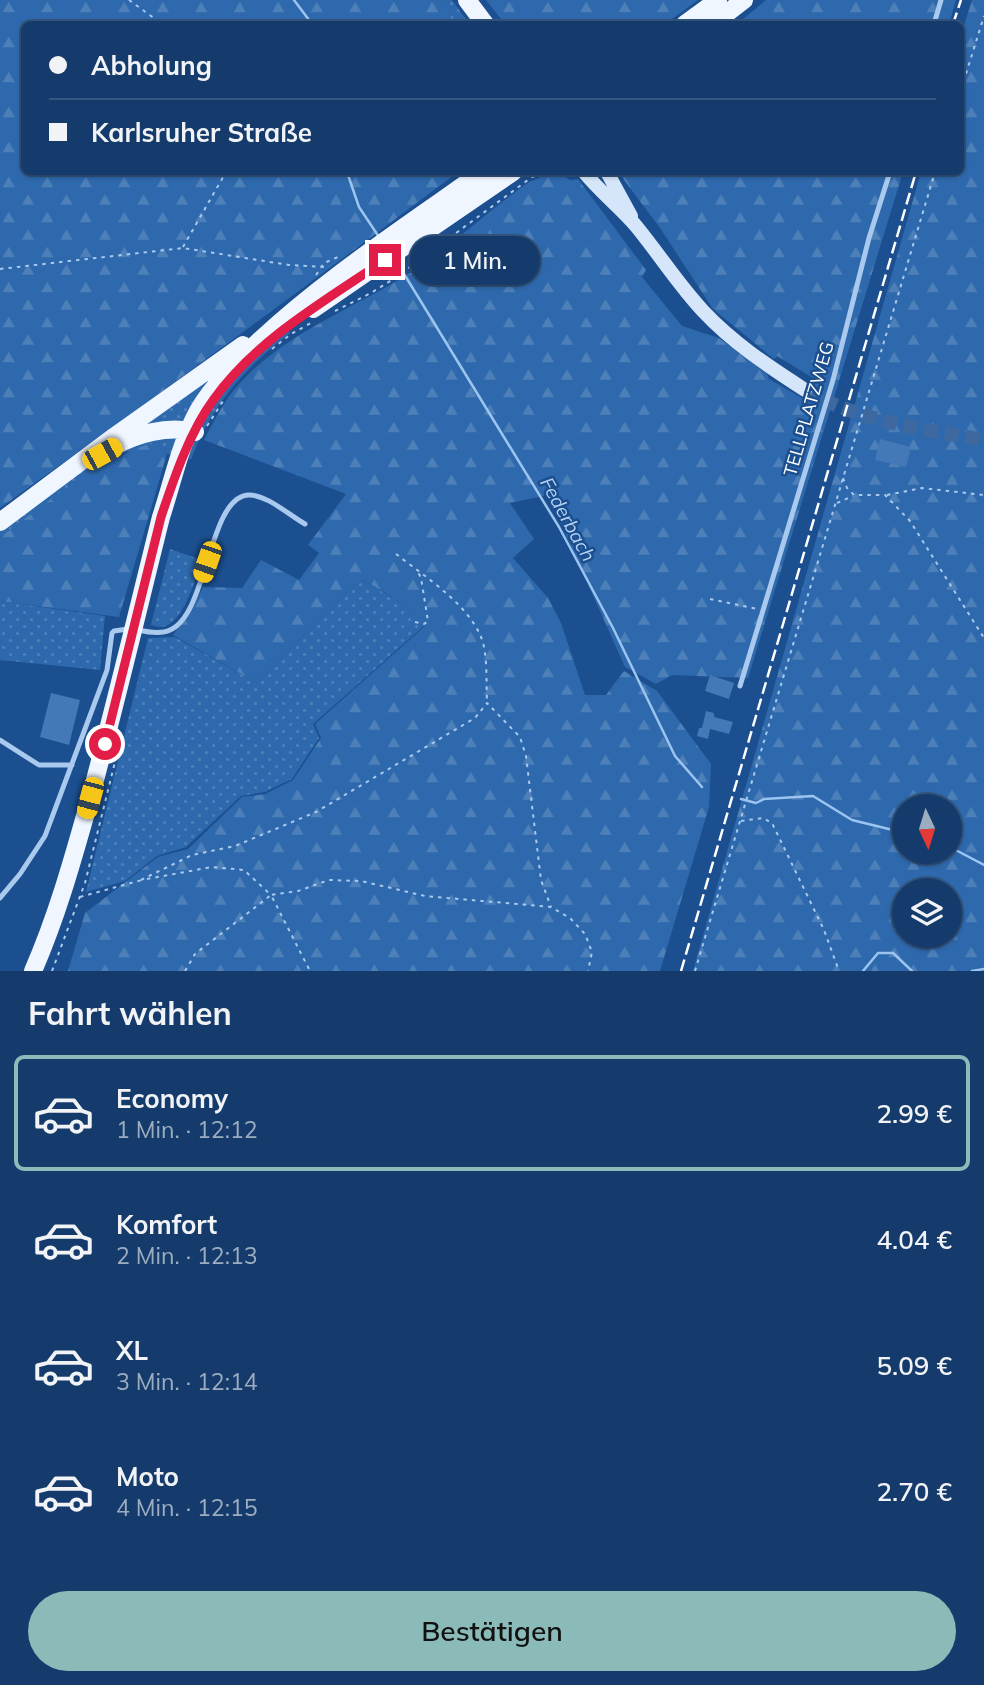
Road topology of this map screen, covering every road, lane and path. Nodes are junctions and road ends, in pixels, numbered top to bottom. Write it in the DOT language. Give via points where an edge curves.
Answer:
graph roads {
  1 [pos="129,0"];
  2 [pos="467,0"];
  3 [pos="718,0"];
  4 [pos="744,0"];
  5 [pos="941,0"];
  6 [pos="984,16"];
  7 [pos="158,21"];
  8 [pos="483,21"];
  9 [pos="689,21"];
  10 [pos="717,21"];
  11 [pos="935,21"];
  12 [pos="964,80"];
  13 [pos="224,175"];
  14 [pos="478,175"];
  15 [pos="509,175"];
  16 [pos="540,175"];
  17 [pos="586,175"];
  18 [pos="609,175"];
  19 [pos="889,175"];
  20 [pos="934,175"];
  21 [pos="635,225"];
  22 [pos="183,248"];
  23 [pos="320,267"];
  24 [pos="0,269"];
  25 [pos="334,312"];
  26 [pos="321,318"];
  27 [pos="281,320"];
  28 [pos="271,349"];
  29 [pos="231,384"];
  30 [pos="805,390"];
  31 [pos="196,431"];
  32 [pos="82,463"];
  33 [pos="843,477"];
  34 [pos="854,495"];
  35 [pos="886,495"];
  36 [pos="984,495"];
  37 [pos="837,503"];
  38 [pos="0,522"];
  39 [pos="305,524"];
  40 [pos="396,554"];
  41 [pos="417,570"];
  42 [pos="710,599"];
  43 [pos="763,610"];
  44 [pos="415,622"];
  45 [pos="134,629"];
  46 [pos="984,638"];
  47 [pos="740,686"];
  48 [pos="487,703"];
  49 [pos="0,740"];
  50 [pos="72,765"];
  51 [pos="739,821"];
  52 [pos="141,880"];
  53 [pos="271,895"];
  54 [pos="79,897"];
  55 [pos="0,898"];
  56 [pos="551,907"];
  57 [pos="33,971"];
  58 [pos="185,971"];
  59 [pos="310,971"];
  60 [pos="588,971"];
  61 [pos="695,971"];
  62 [pos="839,971"];
  1 -- 7 [label="path"];
  2 -- 8 [label="main road"];
  3 -- 9 [label="main road"];
  4 -- 10 [label="main road"];
  5 -- 11 [label="lane"];
  6 -- 12 [label="path"];
  13 -- 22 [label="path"];
  14 -- 27 [label="main road"];
  15 -- 29 [label="main road" via="286,328"];
  16 -- 25 [label="path" via="395,278"];
  17 -- 21 [label="main road"];
  18 -- 21 [label="main road"];
  19 -- 43 [label="lane, TELLPLATZWEG" via="834,380"];
  20 -- 33 [label="path"];
  21 -- 30 [label="main road" via="722,330"];
  22 -- 23 [label="path"];
  22 -- 24 [label="path"];
  26 -- 28 [label="path"];
  27 -- 31 [label="main road" via="214,388 198,411"];
  27 -- 32 [label="main road"];
  29 -- 31 [label="path"];
  29 -- 31 [label="main road" via="213,400"];
  31 -- 32 [label="main road" via="143,435"];
  31 -- 45 [label="main road" via="178,456"];
  32 -- 38 [label="main road"];
  33 -- 34 [label="path"];
  33 -- 37 [label="path"];
  34 -- 35 [label="path"];
  34 -- 37 [label="path"];
  35 -- 36 [label="path" via="922,488"];
  35 -- 46 [label="path" via="910,521"];
  37 -- 51 [label="path"];
  39 -- 45 [label="lane" via="261,498 237,498 229,505 192,604 180,623 169,631"];
  40 -- 41 [label="path"];
  41 -- 44 [label="path" via="428,621"];
  41 -- 48 [label="path" via="475,624 482,639"];
  42 -- 43 [label="path"];
  43 -- 47 [label="lane, TELLPLATZWEG"];
  45 -- 50 [label="lane" via="112,634 107,670"];
  45 -- 57 [label="main road" via="68,879"];
  48 -- 52 [label="path" via="475,718 316,812 234,846 192,855"];
  48 -- 56 [label="path" via="520,737 526,756 541,880"];
  49 -- 50 [label="lane" via="39,765"];
  50 -- 55 [label="lane" via="45,836"];
  51 -- 61 [label="path"];
  51 -- 62 [label="path" via="763,818 772,823"];
  52 -- 53 [label="path" via="212,867 244,870"];
  52 -- 54 [label="path"];
  53 -- 56 [label="path" via="329,880 361,881 425,896"];
  53 -- 58 [label="path" via="195,954"];
  53 -- 59 [label="path"];
  56 -- 60 [label="path" via="585,934 592,952"];
}
